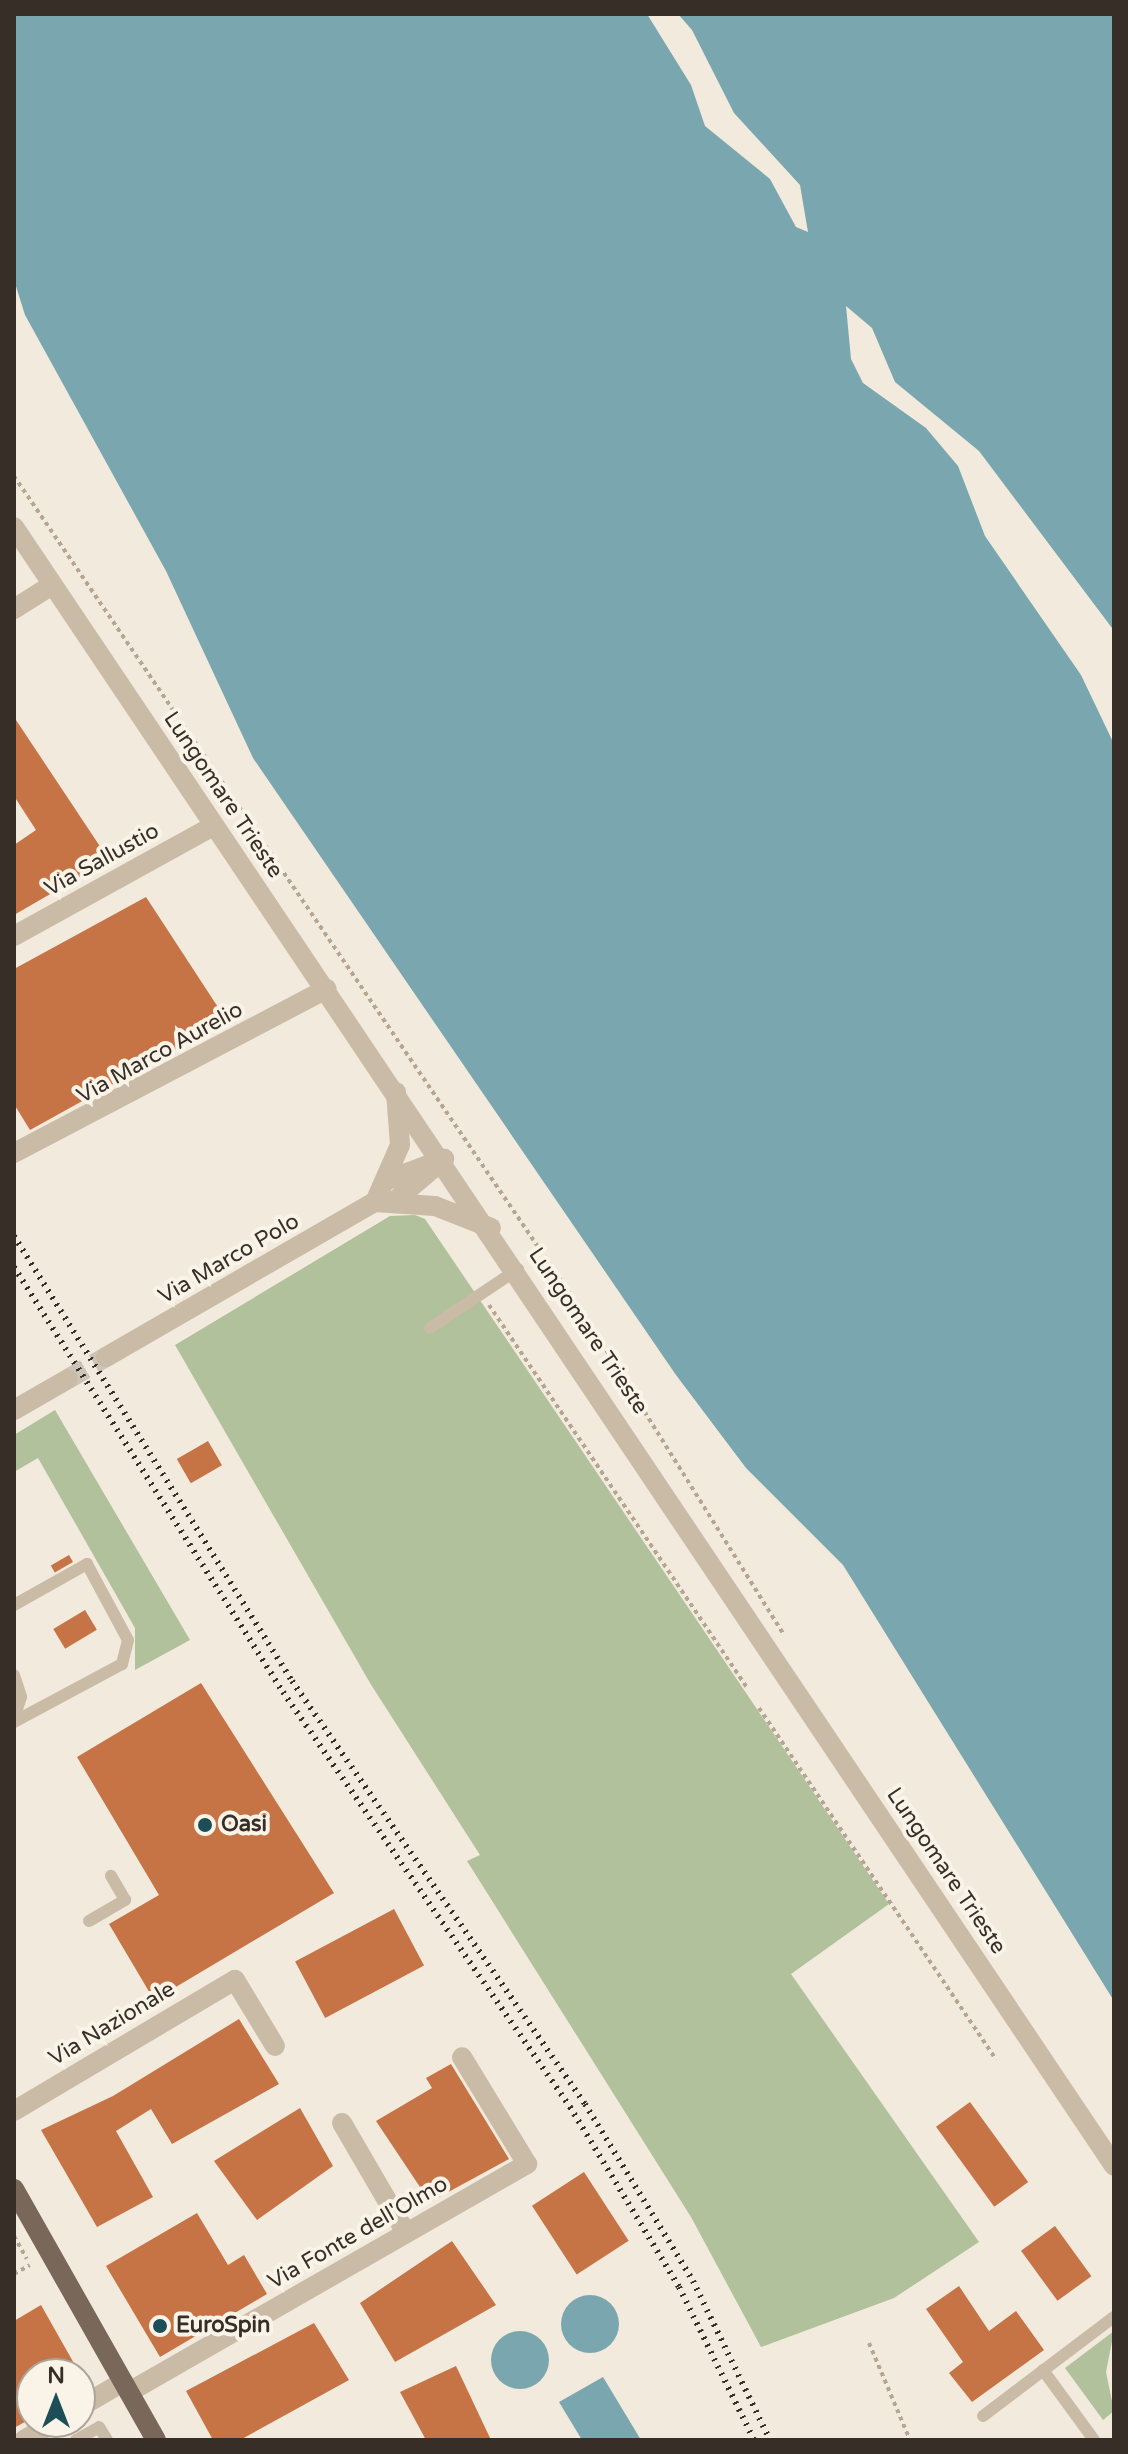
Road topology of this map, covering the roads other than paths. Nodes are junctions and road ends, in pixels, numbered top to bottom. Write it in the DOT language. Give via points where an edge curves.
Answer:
graph roads {
  1 [pos="14,527"];
  2 [pos="52,585"];
  3 [pos="14,609"];
  4 [pos="213,826"];
  5 [pos="14,936"];
  6 [pos="327,989"];
  7 [pos="395,1085"];
  8 [pos="14,1153"];
  9 [pos="444,1159"];
  10 [pos="388,1180"];
  11 [pos="397,1199"];
  12 [pos="375,1202"];
  13 [pos="491,1228"];
  14 [pos="518,1269"];
  15 [pos="430,1328"];
  16 [pos="106,1357"];
  17 [pos="68,1379"];
  18 [pos="14,1410"];
  19 [pos="14,1605"];
  20 [pos="14,1675"];
  21 [pos="14,1720"];
  22 [pos="111,1876"];
  23 [pos="89,1921"];
  24 [pos="275,2046"];
  25 [pos="462,2057"];
  26 [pos="14,2111"];
  27 [pos="342,2123"];
  28 [pos="1114,2166"];
  29 [pos="14,2189"];
  30 [pos="406,2233"];
  31 [pos="1114,2317"];
  32 [pos="1043,2370"];
  33 [pos="126,2387"];
  34 [pos="96,2400"];
  35 [pos="983,2416"];
  36 [pos="76,2440"];
  37 [pos="107,2440"];
  38 [pos="156,2440"];
  39 [pos="1094,2440"];
  1 -- 2 [label="street, Lungomare Trieste"];
  2 -- 3 [label="street"];
  2 -- 4 [label="street, Lungomare Trieste"];
  4 -- 5 [label="street, Via Sallustio"];
  4 -- 6 [label="street, Lungomare Trieste"];
  6 -- 7 [label="street, Lungomare Trieste"];
  6 -- 8 [label="street, Via Marco Aurelio"];
  7 -- 9 [label="street, Lungomare Trieste"];
  7 -- 10 [label="street, Via Marco Polo" via="401,1134"];
  9 -- 10 [label="street"];
  9 -- 11 [label="street"];
  9 -- 13 [label="street, Lungomare Trieste"];
  10 -- 12 [label="street, Via Marco Polo"];
  11 -- 12 [label="street, Via Marco Polo"];
  11 -- 13 [label="street, Via Marco Polo"];
  12 -- 16 [label="street, Via Marco Polo"];
  13 -- 14 [label="street, Lungomare Trieste"];
  14 -- 15 [label="lane"];
  14 -- 28 [label="street, Lungomare Trieste"];
  17 -- 18 [label="street"];
  19 -- 21 [label="lane" via="87,1564 128,1640 122,1664"];
  20 -- 21 [label="lane" via="21,1697"];
  22 -- 23 [label="lane" via="125,1900"];
  24 -- 26 [label="street, Via Nazionale" via="235,1980"];
  25 -- 30 [label="street, Via Fonte dell'Olmo" via="527,2164"];
  27 -- 30 [label="street"];
  29 -- 33 [label="main road"];
  30 -- 33 [label="street, Via Fonte dell'Olmo"];
  31 -- 32 [label="lane"];
  32 -- 35 [label="lane"];
  32 -- 39 [label="lane"];
  33 -- 34 [label="street"];
  33 -- 38 [label="main road"];
  36 -- 37 [label="lane" via="99,2427"];
}
